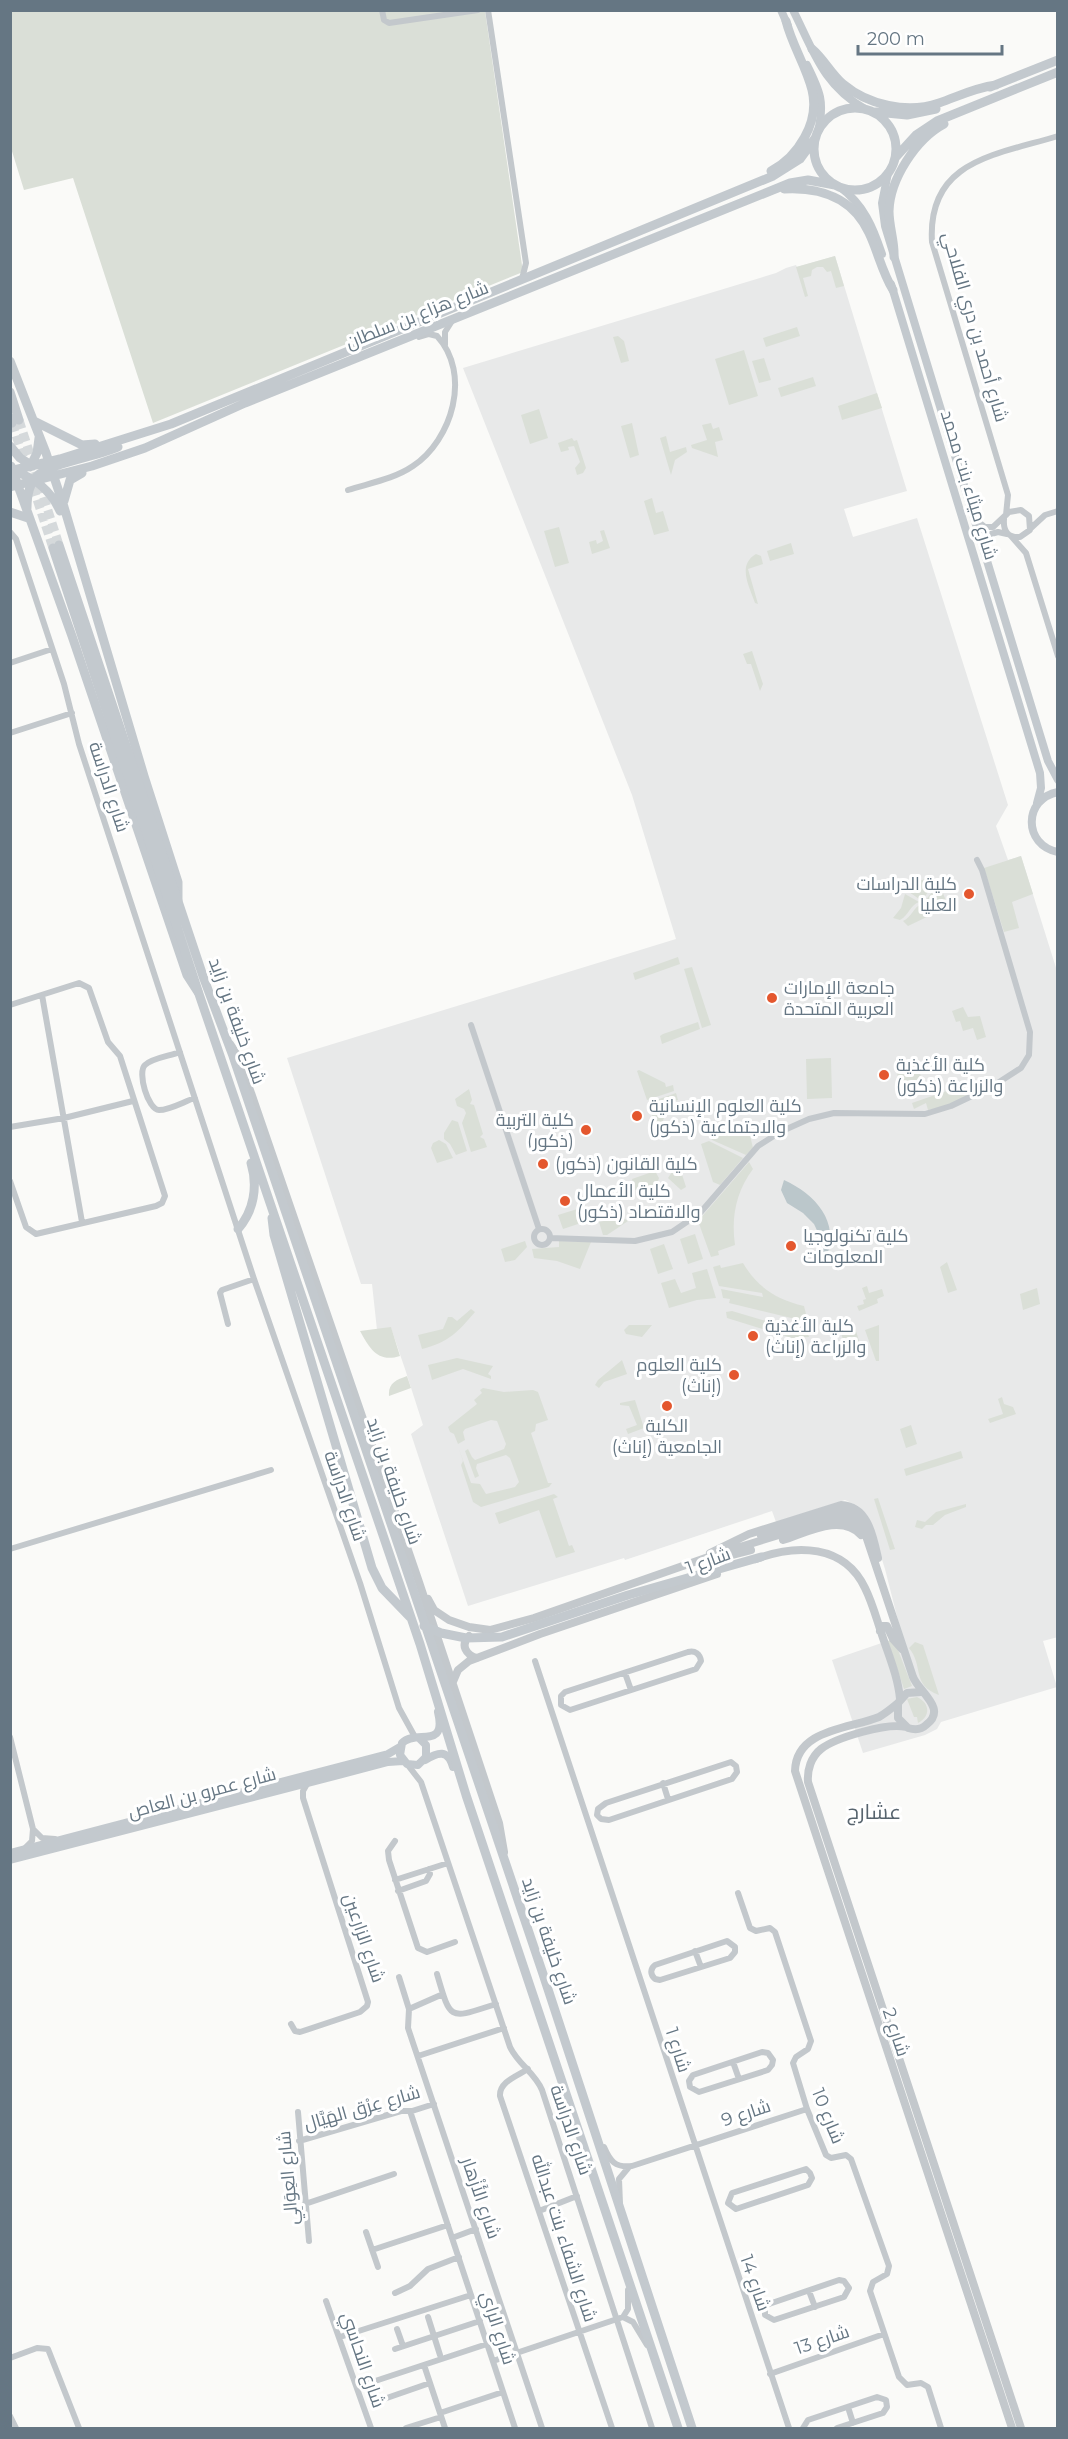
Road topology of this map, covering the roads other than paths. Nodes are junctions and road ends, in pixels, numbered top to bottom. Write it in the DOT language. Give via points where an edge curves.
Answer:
graph roads {
  1 [pos="382,10"];
  2 [pos="478,10"];
  3 [pos="488,10"];
  4 [pos="781,10"];
  5 [pos="793,10"];
  6 [pos="786,21"];
  7 [pos="812,49"];
  8 [pos="1058,60"];
  9 [pos="1058,72"];
  10 [pos="996,85"];
  11 [pos="868,110"];
  12 [pos="965,110"];
  13 [pos="817,134"];
  14 [pos="1058,136"];
  15 [pos="894,160"];
  16 [pos="888,173"];
  17 [pos="838,186"];
  18 [pos="778,188"];
  19 [pos="740,189"];
  20 [pos="894,257"];
  21 [pos="526,263"];
  22 [pos="545,272"];
  23 [pos="519,282"];
  24 [pos="892,290"];
  25 [pos="457,317"];
  26 [pos="445,345"];
  27 [pos="382,347"];
  28 [pos="10,361"];
  29 [pos="10,392"];
  30 [pos="14,420"];
  31 [pos="33,421"];
  32 [pos="38,433"];
  33 [pos="133,437"];
  34 [pos="10,446"];
  35 [pos="128,454"];
  36 [pos="31,466"];
  37 [pos="50,469"];
  38 [pos="13,476"];
  39 [pos="33,481"];
  40 [pos="348,490"];
  41 [pos="1008,495"];
  42 [pos="64,507"];
  43 [pos="1024,511"];
  44 [pos="1058,511"];
  45 [pos="10,512"];
  46 [pos="1045,515"];
  47 [pos="28,516"];
  48 [pos="1005,517"];
  49 [pos="975,519"];
  50 [pos="1029,531"];
  51 [pos="10,532"];
  52 [pos="1009,535"];
  53 [pos="984,551"];
  54 [pos="1026,553"];
  55 [pos="86,587"];
  56 [pos="52,649"];
  57 [pos="1058,656"];
  58 [pos="10,663"];
  59 [pos="72,713"];
  60 [pos="10,733"];
  61 [pos="1058,780"];
  62 [pos="1058,792"];
  63 [pos="1037,803"];
  64 [pos="1058,854"];
  65 [pos="977,860"];
  66 [pos="178,900"];
  67 [pos="199,994"];
  68 [pos="42,995"];
  69 [pos="10,1005"];
  70 [pos="471,1025"];
  71 [pos="228,1042"];
  72 [pos="180,1052"];
  73 [pos="195,1098"];
  74 [pos="133,1101"];
  75 [pos="64,1118"];
  76 [pos="10,1127"];
  77 [pos="245,1127"];
  78 [pos="10,1181"];
  79 [pos="273,1213"];
  80 [pos="82,1221"];
  81 [pos="238,1229"];
  82 [pos="539,1229"];
  83 [pos="550,1238"];
  84 [pos="254,1279"];
  85 [pos="228,1324"];
  86 [pos="271,1470"];
  87 [pos="10,1549"];
  88 [pos="717,1554"];
  89 [pos="761,1557"];
  90 [pos="697,1561"];
  91 [pos="880,1570"];
  92 [pos="419,1582"];
  93 [pos="881,1583"];
  94 [pos="490,1630"];
  95 [pos="880,1631"];
  96 [pos="903,1650"];
  97 [pos="477,1658"];
  98 [pos="535,1662"];
  99 [pos="626,1673"];
  100 [pos="432,1683"];
  101 [pos="452,1684"];
  102 [pos="631,1690"];
  103 [pos="921,1692"];
  104 [pos="899,1701"];
  105 [pos="561,1704"];
  106 [pos="550,1707"];
  107 [pos="406,1723"];
  108 [pos="906,1727"];
  109 [pos="10,1737"];
  110 [pos="418,1738"];
  111 [pos="402,1745"];
  112 [pos="424,1761"];
  113 [pos="405,1763"];
  114 [pos="422,1782"];
  115 [pos="308,1783"];
  116 [pos="663,1783"];
  117 [pos="281,1790"];
  118 [pos="466,1795"];
  119 [pos="303,1798"];
  120 [pos="668,1799"];
  121 [pos="597,1815"];
  122 [pos="586,1818"];
  123 [pos="33,1829"];
  124 [pos="59,1840"];
  125 [pos="395,1841"];
  126 [pos="14,1852"];
  127 [pos="10,1860"];
  128 [pos="504,1862"];
  129 [pos="448,1863"];
  130 [pos="429,1869"];
  131 [pos="395,1880"];
  132 [pos="398,1891"];
  133 [pos="738,1893"];
  134 [pos="455,1942"];
  135 [pos="695,1951"];
  136 [pos="701,1967"];
  137 [pos="437,1974"];
  138 [pos="651,1974"];
  139 [pos="399,1977"];
  140 [pos="639,1979"];
  141 [pos="443,1994"];
  142 [pos="496,2004"];
  143 [pos="409,2009"];
  144 [pos="291,2024"];
  145 [pos="504,2028"];
  146 [pos="418,2056"];
  147 [pos="733,2062"];
  148 [pos="528,2069"];
  149 [pos="739,2079"];
  150 [pos="689,2086"];
  151 [pos="675,2090"];
  152 [pos="434,2104"];
  153 [pos="807,2109"];
  154 [pos="410,2111"];
  155 [pos="298,2112"];
  156 [pos="597,2136"];
  157 [pos="299,2141"];
  158 [pos="694,2146"];
  159 [pos="632,2166"];
  160 [pos="394,2174"];
  161 [pos="772,2180"];
  162 [pos="777,2195"];
  163 [pos="577,2196"];
  164 [pos="728,2203"];
  165 [pos="305,2204"];
  166 [pos="620,2204"];
  167 [pos="714,2208"];
  168 [pos="539,2211"];
  169 [pos="448,2225"];
  170 [pos="476,2229"];
  171 [pos="366,2232"];
  172 [pos="452,2238"];
  173 [pos="309,2241"];
  174 [pos="372,2250"];
  175 [pos="459,2257"];
  176 [pos="378,2267"];
  177 [pos="627,2275"];
  178 [pos="810,2291"];
  179 [pos="394,2294"];
  180 [pos="471,2295"];
  181 [pos="326,2301"];
  182 [pos="815,2307"];
  183 [pos="765,2314"];
  184 [pos="428,2318"];
  185 [pos="620,2318"];
  186 [pos="752,2319"];
  187 [pos="480,2321"];
  188 [pos="397,2329"];
  189 [pos="579,2332"];
  190 [pos="884,2334"];
  191 [pos="434,2336"];
  192 [pos="340,2337"];
  193 [pos="487,2344"];
  194 [pos="403,2346"];
  195 [pos="651,2348"];
  196 [pos="395,2349"];
  197 [pos="516,2353"];
  198 [pos="440,2355"];
  199 [pos="10,2358"];
  200 [pos="492,2361"];
  201 [pos="425,2368"];
  202 [pos="770,2374"];
  203 [pos="430,2383"];
  204 [pos="357,2387"];
  205 [pos="503,2391"];
  206 [pos="381,2400"];
  207 [pos="848,2407"];
  208 [pos="441,2415"];
  209 [pos="10,2416"];
  210 [pos="853,2423"];
  211 [pos="16,2428"];
  212 [pos="79,2428"];
  213 [pos="370,2428"];
  214 [pos="406,2428"];
  215 [pos="445,2428"];
  216 [pos="515,2428"];
  217 [pos="542,2428"];
  218 [pos="612,2428"];
  219 [pos="652,2428"];
  220 [pos="678,2428"];
  221 [pos="692,2428"];
  222 [pos="789,2428"];
  223 [pos="803,2428"];
  224 [pos="837,2428"];
  225 [pos="941,2428"];
  226 [pos="1012,2428"];
  227 [pos="1022,2428"];
  1 -- 2 [label="street" via="389,23"];
  3 -- 21 [label="street"];
  4 -- 6 [label="main road"];
  5 -- 7 [label="main road"];
  6 -- 13 [label="main road" via="821,97"];
  6 -- 19 [label="main road" via="811,88 811,117 791,156"];
  7 -- 10 [label="main road" via="848,88 891,106 932,105 973,88"];
  7 -- 11 [label="main road" via="833,86"];
  8 -- 10 [label="main road"];
  9 -- 12 [label="main road"];
  10 -- 11 [label="main road" via="924,113 898,116"];
  11 -- 13 [label="main road" via="833,114"];
  11 -- 15 [label="main road" via="880,116 892,131"];
  12 -- 15 [label="main road" via="922,130"];
  12 -- 20 [label="main road" via="922,140 895,186 890,210"];
  13 -- 17 [label="main road" via="814,148 820,169"];
  13 -- 19 [label="main road, شارع هزاع بن سلطان" via="806,152 785,170"];
  14 -- 41 [label="street, شارع أحمد بن دري الفلاحي" via="975,161 960,170 943,189 932,219 932,242"];
  15 -- 16 [label="main road"];
  16 -- 17 [label="main road" via="871,186 851,190"];
  16 -- 20 [label="main road, شارع ميثاء بنت محمد" via="882,211"];
  17 -- 18 [label="main road, شارع هزاع بن سلطان" via="799,180"];
  17 -- 24 [label="main road, شارع ميثاء بنت محمد" via="858,203 871,223"];
  18 -- 24 [label="main road" via="821,191 851,208 870,234"];
  18 -- 25 [label="main road, شارع هزاع بن سلطان"];
  19 -- 22 [label="main road, شارع هزاع بن سلطان"];
  20 -- 49 [label="main road, شارع ميثاء بنت محمد"];
  21 -- 22 [label="street"];
  21 -- 23 [label="street"];
  22 -- 23 [label="main road, شارع هزاع بن سلطان"];
  23 -- 33 [label="main road, شارع هزاع بن سلطان"];
  24 -- 63 [label="main road, شارع ميثاء بنت محمد" via="1040,773"];
  25 -- 26 [label="street" via="445,329"];
  25 -- 27 [label="main road, شارع هزاع بن سلطان"];
  26 -- 27 [label="street" via="429,334 395,347"];
  26 -- 40 [label="street" via="454,395 439,439 422,459 404,471"];
  27 -- 35 [label="main road, شارع هزاع بن سلطان"];
  28 -- 31 [label="main road"];
  29 -- 30 [label="main road"];
  31 -- 32 [label="main road"];
  31 -- 33 [label="main road" via="86,446"];
  32 -- 36 [label="main road" via="38,449"];
  32 -- 37 [label="main road"];
  33 -- 37 [label="main road" via="112,450"];
  34 -- 36 [label="main road"];
  35 -- 37 [label="main road, شارع هزاع بن سلطان" via="76,470"];
  35 -- 42 [label="main road" via="122,461 73,477 66,487"];
  36 -- 37 [label="main road"];
  36 -- 38 [label="main road"];
  37 -- 39 [label="main road"];
  37 -- 42 [label="main road"];
  38 -- 39 [label="main road"];
  38 -- 47 [label="main road"];
  39 -- 47 [label="main road" via="28,493"];
  39 -- 55 [label="main road" via="55,501"];
  41 -- 43 [label="street, شارع أحمد بن دري الفلاحي"];
  41 -- 48 [label="street, شارع أحمد بن دري الفلاحي"];
  42 -- 55 [label="main road"];
  43 -- 46 [label="street"];
  43 -- 48 [label="street" via="1013,510"];
  43 -- 50 [label="street" via="1031,521"];
  44 -- 46 [label="street"];
  45 -- 47 [label="main road"];
  46 -- 50 [label="street"];
  47 -- 67 [label="main road" via="187,975"];
  48 -- 49 [label="street" via="989,528"];
  48 -- 52 [label="street"];
  49 -- 53 [label="main road, شارع ميثاء بنت محمد"];
  50 -- 52 [label="street" via="1020,537"];
  50 -- 54 [label="street"];
  51 -- 56 [label="street, شارع الدراسة" via="16,539"];
  52 -- 53 [label="street" via="991,534"];
  52 -- 54 [label="street"];
  53 -- 61 [label="main road, شارع ميثاء بنت محمد" via="1048,761"];
  54 -- 57 [label="street"];
  55 -- 66 [label="main road" via="178,882"];
  56 -- 58 [label="street"];
  56 -- 59 [label="street, شارع الدراسة"];
  59 -- 60 [label="street"];
  59 -- 72 [label="street, شارع الدراسة"];
  62 -- 63 [label="main road"];
  63 -- 64 [label="main road, شارع ميثاء بنت محمد" via="1031,816 1036,840"];
  65 -- 83 [label="street" via="1030,1032 1029,1054 1021,1068 942,1110 910,1114 834,1113 780,1132 758,1146 700,1213 672,1232 635,1241"];
  66 -- 67 [label="main road, شارع خليفة بن زايد" via="56,547"];
  66 -- 71 [label="main road, شارع خليفة بن زايد"];
  67 -- 77 [label="main road, شارع خليفة بن زايد"];
  68 -- 69 [label="street"];
  68 -- 74 [label="street" via="79,983 89,988 108,1042 120,1055"];
  68 -- 75 [label="street"];
  70 -- 82 [label="street"];
  71 -- 92 [label="street" via="238,1054"];
  71 -- 128 [label="main road, شارع خليفة بن زايد"];
  72 -- 73 [label="street, شارع الدراسة"];
  72 -- 73 [label="street" via="142,1068 149,1102 159,1110"];
  73 -- 81 [label="street, شارع الدراسة"];
  74 -- 75 [label="street"];
  74 -- 80 [label="street" via="165,1193 164,1200 156,1206"];
  75 -- 76 [label="street"];
  75 -- 80 [label="street"];
  77 -- 79 [label="main road, شارع خليفة بن زايد"];
  77 -- 81 [label="main road" via="243,1135 255,1183 251,1208"];
  78 -- 80 [label="street" via="26,1227 33,1233"];
  79 -- 89 [label="main road" via="274,1235 368,1556 382,1588 406,1614 441,1633 466,1638 502,1636"];
  79 -- 100 [label="main road, شارع خليفة بن زايد"];
  81 -- 84 [label="street, شارع الدراسة"];
  82 -- 83 [label="street" via="546,1230"];
  82 -- 83 [label="street" via="533,1236 536,1244 545,1245"];
  84 -- 85 [label="street" via="220,1293"];
  84 -- 107 [label="street, شارع الدراسة"];
  86 -- 87 [label="street"];
  88 -- 90 [label="street, شارع 1"];
  88 -- 91 [label="street, شارع 1" via="843,1511 856,1516 864,1525"];
  88 -- 93 [label="street, شارع 1" via="843,1518 854,1521 865,1533"];
  89 -- 95 [label="street, شارع 1" via="803,1549 837,1557 860,1579"];
  89 -- 97 [label="street, شارع 1"];
  90 -- 91 [label="street" via="739,1538 841,1505 854,1508 865,1518"];
  90 -- 93 [label="street" via="728,1557 840,1524 855,1529 862,1537"];
  90 -- 94 [label="street, شارع 1"];
  91 -- 93 [label="street, شارع 1"];
  92 -- 94 [label="street, شارع 1" via="431,1606 444,1617"];
  92 -- 101 [label="street"];
  93 -- 96 [label="street, شارع 1"];
  94 -- 97 [label="street" via="476,1632 465,1641 466,1652"];
  95 -- 96 [label="street" via="887,1626"];
  95 -- 104 [label="street, شارع 1" via="896,1678"];
  96 -- 103 [label="street, شارع 1"];
  97 -- 101 [label="street, شارع 1" via="461,1666"];
  98 -- 106 [label="street, شارع 1"];
  99 -- 102 [label="street"];
  99 -- 102 [label="street" via="691,1651 700,1658 696,1669"];
  99 -- 105 [label="street" via="565,1692"];
  100 -- 110 [label="main road" via="439,1727 434,1735"];
  100 -- 118 [label="main road, شارع خليفة بن زايد"];
  101 -- 128 [label="street" via="499,1823"];
  102 -- 105 [label="street" via="570,1710"];
  103 -- 104 [label="street" via="907,1693"];
  103 -- 108 [label="street" via="932,1702 932,1718 920,1729"];
  104 -- 108 [label="street" via="898,1718"];
  104 -- 226 [label="street, شارع 2" via="878,1717 812,1739 801,1750 795,1771"];
  105 -- 106 [label="street"];
  106 -- 122 [label="street, شارع 1"];
  107 -- 110 [label="street"];
  107 -- 111 [label="street"];
  108 -- 227 [label="street, شارع 2" via="884,1726 821,1748 811,1763 808,1782"];
  109 -- 123 [label="street"];
  110 -- 111 [label="main road"];
  110 -- 112 [label="main road" via="427,1748"];
  111 -- 113 [label="main road" via="400,1755"];
  111 -- 124 [label="main road, شارع عمرو بن العاص" via="388,1754"];
  112 -- 113 [label="main road" via="415,1766"];
  112 -- 114 [label="street, شارع الدراسة"];
  112 -- 118 [label="main road" via="437,1753 448,1756"];
  113 -- 114 [label="street, شارع الدراسة"];
  113 -- 115 [label="main road, شارع عمرو بن العاص" via="388,1762"];
  114 -- 129 [label="street, شارع الدراسة"];
  115 -- 117 [label="main road, شارع عمرو بن العاص"];
  115 -- 119 [label="street"];
  116 -- 120 [label="street"];
  116 -- 120 [label="street" via="728,1762 737,1768 732,1779"];
  116 -- 121 [label="street" via="603,1804"];
  117 -- 119 [label="street" via="298,1792"];
  117 -- 127 [label="main road, شارع عمرو بن العاص"];
  118 -- 177 [label="main road, شارع خليفة بن زايد"];
  119 -- 144 [label="street, شارع الزارعين" via="368,2002 360,2012 300,2032"];
  120 -- 121 [label="street" via="609,1820"];
  121 -- 122 [label="street"];
  122 -- 140 [label="street, شارع 1"];
  123 -- 124 [label="street" via="42,1838"];
  123 -- 126 [label="street" via="30,1844"];
  124 -- 126 [label="main road, شارع عمرو بن العاص"];
  125 -- 131 [label="street" via="388,1851"];
  128 -- 156 [label="main road, شارع خليفة بن زايد"];
  129 -- 130 [label="street"];
  129 -- 142 [label="street, شارع الدراسة"];
  130 -- 131 [label="street"];
  130 -- 132 [label="street" via="426,1881"];
  131 -- 132 [label="street"];
  132 -- 134 [label="street" via="420,1950 427,1952"];
  133 -- 153 [label="street, شارع 10" via="750,1928 770,1928 775,1932 807,2028 810,2046 793,2063"];
  135 -- 136 [label="street"];
  135 -- 136 [label="street" via="725,1941 735,1947 730,1958"];
  135 -- 138 [label="street" via="655,1965"];
  136 -- 138 [label="street" via="660,1980"];
  137 -- 141 [label="street"];
  138 -- 140 [label="street"];
  139 -- 143 [label="street, شارع الأَزْهار"];
  140 -- 151 [label="street, شارع 1"];
  141 -- 142 [label="street" via="448,2009 457,2015"];
  141 -- 143 [label="street"];
  142 -- 145 [label="street, شارع الدراسة"];
  143 -- 146 [label="street, شارع الأَزْهار" via="408,2028"];
  145 -- 146 [label="street"];
  145 -- 148 [label="street, شارع الدراسة" via="515,2056"];
  146 -- 152 [label="street, شارع الأَزْهار"];
  147 -- 149 [label="street"];
  147 -- 149 [label="street" via="762,2052 772,2057 768,2070"];
  147 -- 150 [label="street" via="693,2075"];
  148 -- 163 [label="street, شارع الدراسة" via="542,2090"];
  148 -- 168 [label="street, شارع الشفاء بنت عبدالله" via="503,2084 500,2093"];
  149 -- 150 [label="street" via="699,2092"];
  150 -- 151 [label="street"];
  151 -- 158 [label="street, شارع 1"];
  152 -- 154 [label="street, شارع عِرْق الهَيَّال"];
  152 -- 170 [label="street, شارع الأَزْهار"];
  153 -- 158 [label="street, شارع 9"];
  153 -- 190 [label="street, شارع 10" via="826,2155 846,2155 851,2159 889,2266 886,2275 873,2282 870,2289"];
  154 -- 157 [label="street, شارع عِرْق الهَيَّال"];
  154 -- 169 [label="street, شارع الراي"];
  155 -- 157 [label="street, شارع العِوَالِي"];
  156 -- 159 [label="street" via="612,2163"];
  156 -- 166 [label="main road, شارع خليفة بن زايد"];
  157 -- 165 [label="street, شارع العِوَالِي"];
  158 -- 159 [label="street"];
  158 -- 167 [label="street, شارع 14"];
  159 -- 166 [label="street" via="619,2179"];
  160 -- 165 [label="street"];
  161 -- 162 [label="street"];
  161 -- 162 [label="street" via="803,2169 812,2175 808,2185"];
  161 -- 164 [label="street" via="732,2193"];
  162 -- 164 [label="street" via="736,2209"];
  163 -- 168 [label="street"];
  163 -- 185 [label="street, شارع الدراسة"];
  164 -- 167 [label="street"];
  165 -- 173 [label="street, شارع العِوَالِي"];
  166 -- 221 [label="main road, شارع خليفة بن زايد"];
  167 -- 186 [label="street, شارع 14"];
  168 -- 189 [label="street, شارع الشفاء بنت عبدالله"];
  169 -- 172 [label="street, شارع الراي"];
  169 -- 174 [label="street"];
  170 -- 172 [label="street"];
  170 -- 197 [label="street, شارع الأَزْهار"];
  171 -- 174 [label="street"];
  172 -- 175 [label="street, شارع الراي"];
  174 -- 176 [label="street"];
  175 -- 179 [label="street" via="428,2269 408,2288"];
  175 -- 180 [label="street, شارع الراي"];
  177 -- 185 [label="street" via="630,2299"];
  177 -- 195 [label="main road, شارع خليفة بن زايد"];
  178 -- 182 [label="street"];
  178 -- 182 [label="street" via="839,2280 848,2285 844,2297"];
  178 -- 183 [label="street" via="769,2304"];
  180 -- 187 [label="street, شارع الراي"];
  180 -- 192 [label="street"];
  181 -- 192 [label="street, شارع النحاسي"];
  182 -- 183 [label="street" via="774,2320"];
  183 -- 186 [label="street"];
  184 -- 191 [label="street"];
  185 -- 189 [label="street"];
  185 -- 195 [label="street" via="633,2322"];
  185 -- 219 [label="street, شارع الدراسة"];
  186 -- 202 [label="street, شارع 14"];
  187 -- 191 [label="street"];
  187 -- 193 [label="street, شارع الراي"];
  188 -- 194 [label="street"];
  189 -- 197 [label="street"];
  189 -- 218 [label="street, شارع الشفاء بنت عبدالله"];
  190 -- 202 [label="street, شارع 13"];
  190 -- 225 [label="street, شارع 10" via="902,2382 928,2387"];
  191 -- 194 [label="street"];
  191 -- 198 [label="street"];
  192 -- 204 [label="street, شارع النحاسي"];
  193 -- 200 [label="street, شارع الراي"];
  193 -- 204 [label="street"];
  194 -- 196 [label="street"];
  195 -- 220 [label="main road, شارع خليفة بن زايد"];
  197 -- 200 [label="street"];
  197 -- 217 [label="street, شارع الأَزْهار"];
  199 -- 212 [label="street" via="39,2347 48,2349"];
  200 -- 205 [label="street, شارع الراي"];
  201 -- 203 [label="street"];
  202 -- 222 [label="street, شارع 14"];
  203 -- 206 [label="street"];
  203 -- 208 [label="street"];
  204 -- 213 [label="street, شارع النحاسي"];
  205 -- 208 [label="street"];
  205 -- 216 [label="street, شارع الراي"];
  207 -- 210 [label="street"];
  207 -- 210 [label="street" via="877,2397 887,2403 883,2413"];
  207 -- 223 [label="street" via="808,2420"];
  208 -- 214 [label="street"];
  208 -- 215 [label="street"];
  209 -- 211 [label="street"];
  210 -- 224 [label="street"];
}
